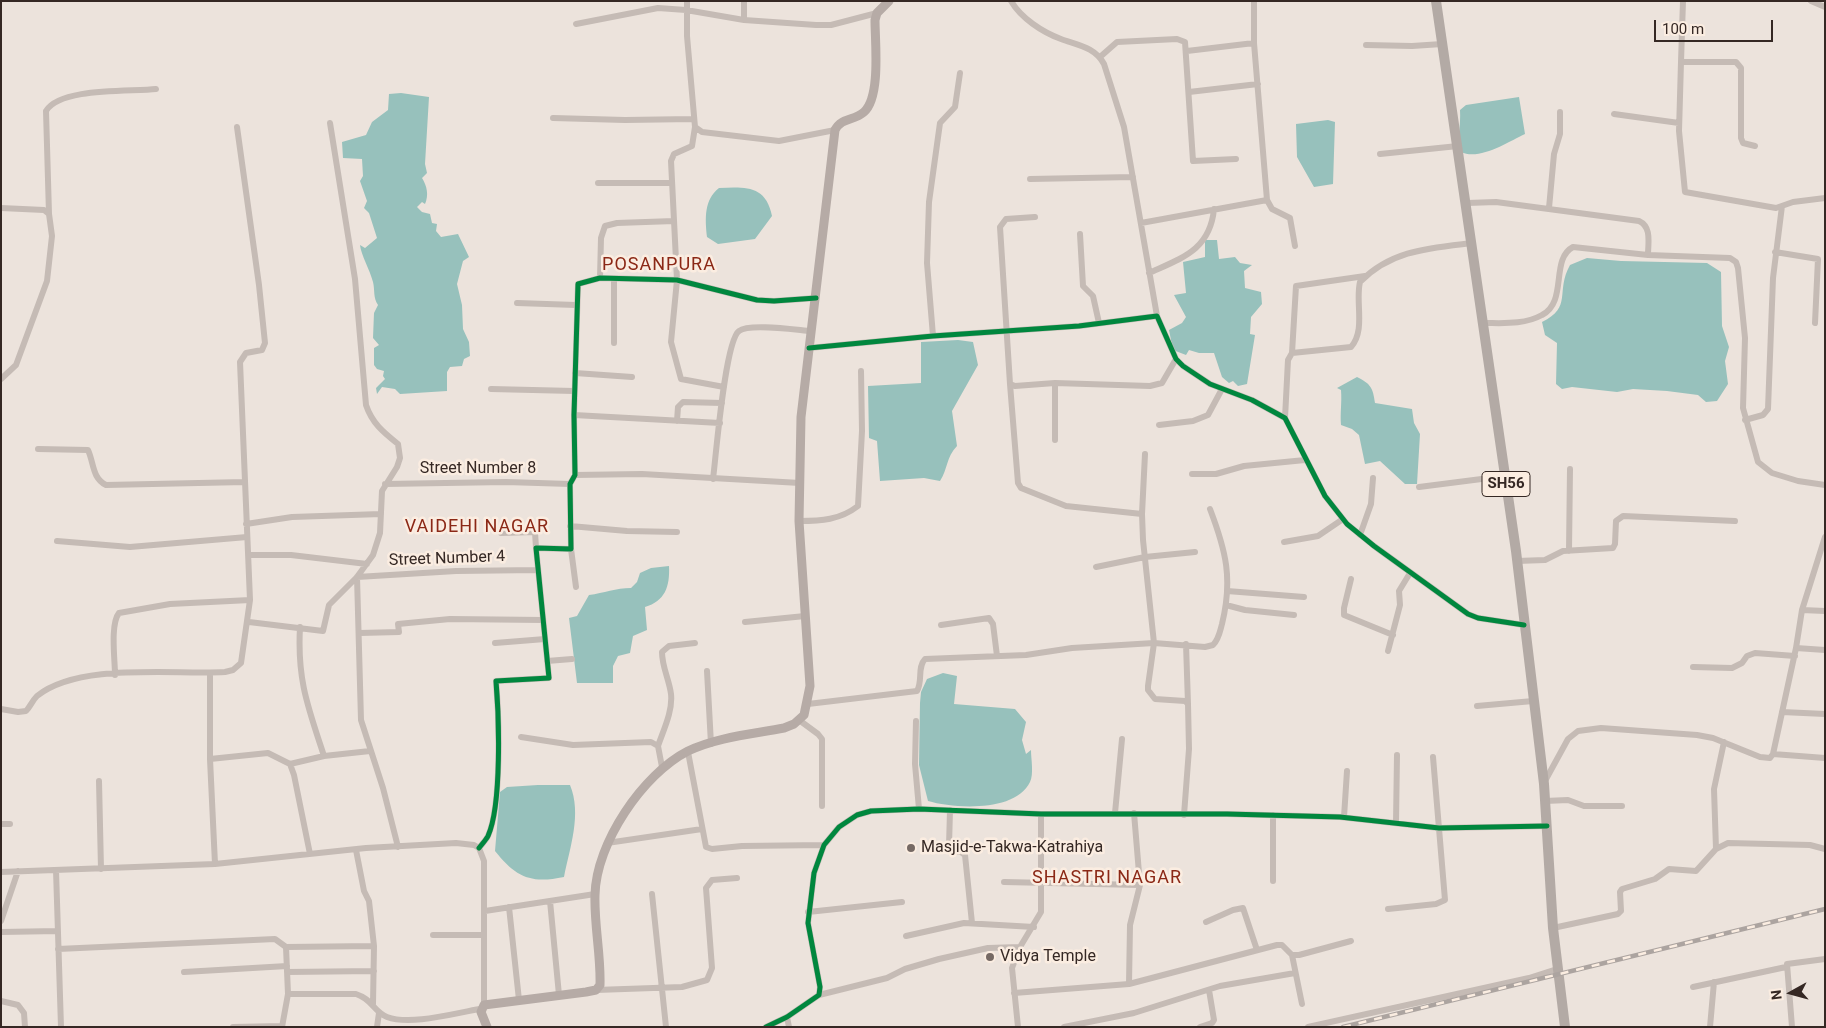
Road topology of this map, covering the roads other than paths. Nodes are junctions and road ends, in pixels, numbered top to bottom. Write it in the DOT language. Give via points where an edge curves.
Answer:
graph roads {
  1 [pos="687,1"];
  2 [pos="744,1"];
  3 [pos="889,1"];
  4 [pos="1011,1"];
  5 [pos="1254,1"];
  6 [pos="1436,1"];
  7 [pos="1683,1"];
  8 [pos="1811,1"];
  9 [pos="1825,7"];
  10 [pos="686,10"];
  11 [pos="877,13"];
  12 [pos="744,20"];
  13 [pos="576,24"];
  14 [pos="1254,42"];
  15 [pos="1442,44"];
  16 [pos="1366,45"];
  17 [pos="1187,51"];
  18 [pos="1100,57"];
  19 [pos="1681,62"];
  20 [pos="960,73"];
  21 [pos="1258,84"];
  22 [pos="156,89"];
  23 [pos="1189,92"];
  24 [pos="1560,112"];
  25 [pos="1614,114"];
  26 [pos="553,118"];
  27 [pos="693,119"];
  28 [pos="330,123"];
  29 [pos="1679,123"];
  30 [pos="237,127"];
  31 [pos="695,127"];
  32 [pos="836,130"];
  33 [pos="1458,146"];
  34 [pos="1755,146"];
  35 [pos="1380,154"];
  36 [pos="1236,159"];
  37 [pos="1133,177"];
  38 [pos="1030,180"];
  39 [pos="598,183"];
  40 [pos="671,183"];
  41 [pos="1825,198"];
  42 [pos="1267,200"];
  43 [pos="1467,203"];
  44 [pos="1782,206"];
  45 [pos="1,208"];
  46 [pos="1549,208"];
  47 [pos="1214,209"];
  48 [pos="49,214"];
  49 [pos="1036,217"];
  50 [pos="674,221"];
  51 [pos="1141,223"];
  52 [pos="1080,234"];
  53 [pos="1472,243"];
  54 [pos="1295,246"];
  55 [pos="1775,252"];
  56 [pos="1648,255"];
  57 [pos="1149,273"];
  58 [pos="1365,276"];
  59 [pos="600,278"];
  60 [pos="614,279"];
  61 [pos="677,280"];
  62 [pos="816,298"];
  63 [pos="516,304"];
  64 [pos="576,305"];
  65 [pos="1157,316"];
  66 [pos="1098,323"];
  67 [pos="1484,323"];
  68 [pos="1814,323"];
  69 [pos="811,331"];
  70 [pos="1006,331"];
  71 [pos="933,336"];
  72 [pos="614,343"];
  73 [pos="809,348"];
  74 [pos="1292,353"];
  75 [pos="1176,359"];
  76 [pos="861,371"];
  77 [pos="575,373"];
  78 [pos="632,377"];
  79 [pos="1,379"];
  80 [pos="1055,383"];
  81 [pos="1010,384"];
  82 [pos="724,387"];
  83 [pos="491,389"];
  84 [pos="1222,389"];
  85 [pos="574,391"];
  86 [pos="722,403"];
  87 [pos="574,416"];
  88 [pos="1285,418"];
  89 [pos="1745,420"];
  90 [pos="677,421"];
  91 [pos="720,423"];
  92 [pos="1159,425"];
  93 [pos="1055,440"];
  94 [pos="38,449"];
  95 [pos="1145,454"];
  96 [pos="1305,460"];
  97 [pos="1570,469"];
  98 [pos="1192,474"];
  99 [pos="575,475"];
  100 [pos="1505,476"];
  101 [pos="713,478"];
  102 [pos="1373,478"];
  103 [pos="244,482"];
  104 [pos="800,483"];
  105 [pos="385,484"];
  106 [pos="570,484"];
  107 [pos="1825,485"];
  108 [pos="1419,487"];
  109 [pos="1210,509"];
  110 [pos="381,514"];
  111 [pos="1142,514"];
  112 [pos="1343,519"];
  113 [pos="799,521"];
  114 [pos="1735,521"];
  115 [pos="246,524"];
  116 [pos="570,526"];
  117 [pos="677,532"];
  118 [pos="501,533"];
  119 [pos="1360,535"];
  120 [pos="247,537"];
  121 [pos="1825,537"];
  122 [pos="56,542"];
  123 [pos="1284,542"];
  124 [pos="536,548"];
  125 [pos="572,549"];
  126 [pos="1569,551"];
  127 [pos="1195,552"];
  128 [pos="250,555"];
  129 [pos="1145,557"];
  130 [pos="1517,561"];
  131 [pos="367,564"];
  132 [pos="1096,567"];
  133 [pos="537,570"];
  134 [pos="1410,573"];
  135 [pos="358,577"];
  136 [pos="1351,578"];
  137 [pos="576,587"];
  138 [pos="1227,591"];
  139 [pos="1304,597"];
  140 [pos="250,600"];
  141 [pos="1226,605"];
  142 [pos="1802,610"];
  143 [pos="1825,612"];
  144 [pos="1294,615"];
  145 [pos="805,616"];
  146 [pos="543,620"];
  147 [pos="249,622"];
  148 [pos="745,622"];
  149 [pos="941,625"];
  150 [pos="1524,625"];
  151 [pos="300,627"];
  152 [pos="360,633"];
  153 [pos="1393,635"];
  154 [pos="545,638"];
  155 [pos="495,642"];
  156 [pos="695,643"];
  157 [pos="1154,643"];
  158 [pos="1186,644"];
  159 [pos="1796,648"];
  160 [pos="1825,650"];
  161 [pos="1388,651"];
  162 [pos="997,656"];
  163 [pos="1794,656"];
  164 [pos="572,659"];
  165 [pos="547,661"];
  166 [pos="1693,667"];
  167 [pos="707,671"];
  168 [pos="210,673"];
  169 [pos="115,675"];
  170 [pos="1533,701"];
  171 [pos="808,704"];
  172 [pos="1188,704"];
  173 [pos="1477,706"];
  174 [pos="1,709"];
  175 [pos="1782,712"];
  176 [pos="1825,714"];
  177 [pos="799,720"];
  178 [pos="916,721"];
  179 [pos="520,737"];
  180 [pos="1122,739"];
  181 [pos="1724,742"];
  182 [pos="711,744"];
  183 [pos="658,746"];
  184 [pos="370,751"];
  185 [pos="688,752"];
  186 [pos="1772,754"];
  187 [pos="1397,755"];
  188 [pos="324,756"];
  189 [pos="1433,757"];
  190 [pos="1825,758"];
  191 [pos="210,760"];
  192 [pos="290,764"];
  193 [pos="662,767"];
  194 [pos="1347,771"];
  195 [pos="99,780"];
  196 [pos="1544,784"];
  197 [pos="1545,801"];
  198 [pos="822,806"];
  199 [pos="1622,806"];
  200 [pos="919,809"];
  201 [pos="950,810"];
  202 [pos="1115,813"];
  203 [pos="1134,813"];
  204 [pos="1041,814"];
  205 [pos="1184,815"];
  206 [pos="1273,815"];
  207 [pos="1344,817"];
  208 [pos="1396,823"];
  209 [pos="1,824"];
  210 [pos="10,824"];
  211 [pos="1547,826"];
  212 [pos="1439,828"];
  213 [pos="702,829"];
  214 [pos="606,844"];
  215 [pos="824,845"];
  216 [pos="398,847"];
  217 [pos="479,848"];
  218 [pos="1716,849"];
  219 [pos="1825,849"];
  220 [pos="356,850"];
  221 [pos="310,854"];
  222 [pos="215,864"];
  223 [pos="101,869"];
  224 [pos="56,870"];
  225 [pos="18,871"];
  226 [pos="1,872"];
  227 [pos="737,878"];
  228 [pos="1040,881"];
  229 [pos="1273,881"];
  230 [pos="1004,882"];
  231 [pos="1140,884"];
  232 [pos="595,894"];
  233 [pos="652,894"];
  234 [pos="550,901"];
  235 [pos="902,902"];
  236 [pos="509,907"];
  237 [pos="1388,909"];
  238 [pos="485,911"];
  239 [pos="808,912"];
  240 [pos="1,921"];
  241 [pos="972,922"];
  242 [pos="1206,922"];
  243 [pos="1034,927"];
  244 [pos="1553,928"];
  245 [pos="58,931"];
  246 [pos="1,932"];
  247 [pos="433,935"];
  248 [pos="484,935"];
  249 [pos="906,936"];
  250 [pos="1351,941"];
  251 [pos="374,946"];
  252 [pos="286,947"];
  253 [pos="1020,947"];
  254 [pos="58,949"];
  255 [pos="1257,950"];
  256 [pos="1292,955"];
  257 [pos="1825,958"];
  258 [pos="1786,967"];
  259 [pos="287,969"];
  260 [pos="1558,969"];
  261 [pos="374,971"];
  262 [pos="184,972"];
  263 [pos="1296,973"];
  264 [pos="1714,982"];
  265 [pos="1129,984"];
  266 [pos="661,987"];
  267 [pos="1693,987"];
  268 [pos="596,990"];
  269 [pos="1209,990"];
  270 [pos="1014,993"];
  271 [pos="288,994"];
  272 [pos="559,995"];
  273 [pos="819,995"];
  274 [pos="519,1000"];
  275 [pos="1,1001"];
  276 [pos="373,1004"];
  277 [pos="1302,1004"];
  278 [pos="482,1007"];
  279 [pos="379,1012"];
  280 [pos="787,1017"];
  281 [pos="282,1026"];
  282 [pos="25,1027"];
  283 [pos="61,1027"];
  284 [pos="233,1027"];
  285 [pos="377,1027"];
  286 [pos="487,1027"];
  287 [pos="666,1027"];
  288 [pos="766,1027"];
  289 [pos="789,1027"];
  290 [pos="1018,1027"];
  291 [pos="1064,1027"];
  292 [pos="1200,1027"];
  293 [pos="1308,1027"];
  294 [pos="1565,1027"];
  295 [pos="1710,1027"];
  296 [pos="1792,1027"];
  1 -- 10 [label="street"];
  2 -- 12 [label="street"];
  3 -- 11 [label="main road"];
  4 -- 18 [label="street" via="1037,27"];
  5 -- 14 [label="street"];
  6 -- 15 [label="main road, SH56"];
  7 -- 19 [label="street"];
  8 -- 9 [label="street"];
  10 -- 12 [label="street"];
  10 -- 13 [label="street" via="658,8"];
  10 -- 27 [label="street"];
  11 -- 12 [label="street" via="831,25"];
  11 -- 32 [label="main road" via="876,72 872,96 865,111 842,120"];
  14 -- 17 [label="street"];
  14 -- 21 [label="street"];
  15 -- 16 [label="street"];
  15 -- 33 [label="main road, SH56"];
  17 -- 18 [label="street" via="1182,40 1117,42"];
  17 -- 23 [label="street"];
  18 -- 37 [label="street" via="1124,127"];
  19 -- 29 [label="street"];
  19 -- 34 [label="street" via="1739,64 1742,68 1741,138 1743,143"];
  20 -- 71 [label="street" via="954,107 940,123 929,202 926,263"];
  21 -- 23 [label="street"];
  21 -- 42 [label="street"];
  22 -- 48 [label="street" via="74,95 50,104 46,111"];
  23 -- 36 [label="street" via="1193,161"];
  24 -- 46 [label="street" via="1560,134 1554,154"];
  25 -- 29 [label="street"];
  26 -- 27 [label="street"];
  27 -- 31 [label="street"];
  28 -- 105 [label="street" via="355,278 366,405 377,427 398,444 400,450 397,467"];
  29 -- 44 [label="street" via="1685,192 1776,208"];
  30 -- 103 [label="street" via="265,343 262,350 246,353 240,362"];
  31 -- 32 [label="street" via="702,132 780,141"];
  31 -- 40 [label="street" via="692,146 672,157"];
  32 -- 62 [label="main road"];
  33 -- 35 [label="street"];
  33 -- 43 [label="main road, SH56"];
  37 -- 38 [label="street"];
  37 -- 51 [label="street"];
  39 -- 40 [label="street"];
  40 -- 50 [label="street"];
  41 -- 44 [label="street"];
  42 -- 47 [label="street"];
  42 -- 54 [label="street" via="1272,209 1290,218"];
  43 -- 46 [label="street" via="1496,202"];
  43 -- 53 [label="main road, SH56"];
  44 -- 55 [label="street"];
  45 -- 48 [label="street" via="34,209"];
  46 -- 56 [label="street" via="1639,221 1648,232"];
  47 -- 51 [label="street"];
  47 -- 57 [label="street" via="1212,226 1199,245 1172,264"];
  48 -- 79 [label="street" via="52,236 48,281 16,365"];
  49 -- 70 [label="street" via="1006,219 1000,227"];
  50 -- 59 [label="street" via="605,226 601,238"];
  50 -- 61 [label="street"];
  51 -- 57 [label="street"];
  52 -- 66 [label="street" via="1083,286 1093,296"];
  53 -- 58 [label="street" via="1396,256"];
  53 -- 67 [label="main road, SH56"];
  55 -- 68 [label="street" via="1818,260"];
  55 -- 89 [label="street" via="1768,409"];
  56 -- 67 [label="street" via="1568,250 1562,262 1556,300 1548,311 1532,319"];
  56 -- 89 [label="street" via="1722,256 1736,262 1745,338"];
  57 -- 65 [label="street"];
  58 -- 74 [label="street" via="1360,282 1356,341 1351,347"];
  58 -- 74 [label="street" via="1296,286"];
  59 -- 60 [label="street"];
  59 -- 64 [label="street" via="578,284"];
  60 -- 61 [label="street"];
  60 -- 72 [label="street"];
  61 -- 62 [label="street" via="757,300 774,302"];
  61 -- 82 [label="street" via="671,335 680,376 684,381"];
  62 -- 69 [label="main road"];
  63 -- 64 [label="street"];
  64 -- 77 [label="street"];
  65 -- 66 [label="street"];
  65 -- 75 [label="street"];
  66 -- 70 [label="street"];
  67 -- 100 [label="main road, SH56"];
  69 -- 73 [label="main road"];
  69 -- 82 [label="street" via="750,328 739,331 732,343"];
  70 -- 71 [label="street"];
  70 -- 81 [label="street"];
  71 -- 73 [label="street"];
  73 -- 104 [label="main road" via="801,417"];
  74 -- 88 [label="street" via="1288,360"];
  75 -- 80 [label="street" via="1158,385"];
  75 -- 84 [label="street"];
  76 -- 113 [label="street" via="858,506 838,517"];
  77 -- 78 [label="street"];
  77 -- 85 [label="street"];
  80 -- 81 [label="street"];
  80 -- 93 [label="street"];
  81 -- 111 [label="street" via="1021,488 1066,506"];
  82 -- 86 [label="street"];
  83 -- 85 [label="street"];
  84 -- 88 [label="street" via="1252,400"];
  84 -- 92 [label="street" via="1208,415 1193,421"];
  85 -- 87 [label="street"];
  86 -- 90 [label="street" via="683,402 678,407"];
  86 -- 91 [label="street"];
  87 -- 90 [label="street"];
  87 -- 99 [label="street"];
  88 -- 96 [label="street"];
  89 -- 107 [label="street" via="1758,462 1764,468 1791,479"];
  90 -- 91 [label="street"];
  91 -- 101 [label="street"];
  94 -- 103 [label="street" via="88,450 94,472 106,485"];
  95 -- 111 [label="street"];
  96 -- 98 [label="street" via="1244,466 1216,474"];
  96 -- 112 [label="street" via="1325,496"];
  97 -- 126 [label="street"];
  99 -- 101 [label="street"];
  99 -- 106 [label="street"];
  100 -- 108 [label="street"];
  100 -- 130 [label="main road, SH56"];
  101 -- 104 [label="street"];
  102 -- 119 [label="street" via="1371,504"];
  103 -- 115 [label="street"];
  104 -- 113 [label="main road"];
  105 -- 106 [label="street, Street Number 8"];
  105 -- 110 [label="street"];
  106 -- 116 [label="street"];
  109 -- 138 [label="street" via="1224,546"];
  110 -- 115 [label="street" via="292,517"];
  110 -- 131 [label="street" via="377,544"];
  111 -- 129 [label="street"];
  112 -- 119 [label="street"];
  112 -- 123 [label="street" via="1318,536"];
  113 -- 145 [label="main road"];
  114 -- 126 [label="street" via="1623,516 1616,521 1613,548"];
  115 -- 120 [label="street"];
  116 -- 117 [label="street"];
  116 -- 125 [label="street"];
  118 -- 124 [label="street" via="535,532"];
  119 -- 134 [label="street"];
  120 -- 122 [label="street" via="130,547"];
  120 -- 128 [label="street"];
  121 -- 142 [label="street"];
  124 -- 125 [label="street"];
  124 -- 133 [label="street"];
  125 -- 137 [label="street"];
  126 -- 130 [label="street" via="1546,560"];
  127 -- 129 [label="street"];
  128 -- 131 [label="street" via="291,555"];
  128 -- 140 [label="street"];
  129 -- 132 [label="street"];
  129 -- 157 [label="street"];
  130 -- 150 [label="main road, SH56"];
  131 -- 135 [label="street"];
  133 -- 135 [label="street, Street Number 4"];
  133 -- 146 [label="street"];
  134 -- 150 [label="street" via="1468,614"];
  134 -- 153 [label="street" via="1400,591"];
  135 -- 151 [label="street" via="328,605 323,631"];
  135 -- 152 [label="street"];
  136 -- 153 [label="street" via="1344,615"];
  138 -- 139 [label="street"];
  138 -- 141 [label="street"];
  140 -- 147 [label="street"];
  140 -- 169 [label="street" via="170,604 119,613 114,628"];
  141 -- 144 [label="street"];
  141 -- 158 [label="street" via="1218,638 1213,645"];
  142 -- 143 [label="street"];
  142 -- 159 [label="street"];
  145 -- 148 [label="street"];
  145 -- 171 [label="main road" via="809,654"];
  146 -- 152 [label="street" via="450,619 398,624 399,632"];
  146 -- 154 [label="street"];
  147 -- 151 [label="street"];
  147 -- 168 [label="street" via="241,663 233,670"];
  149 -- 162 [label="street" via="989,618 995,630"];
  150 -- 170 [label="main road, SH56"];
  151 -- 188 [label="street" via="300,674"];
  152 -- 184 [label="street" via="361,720"];
  153 -- 161 [label="street"];
  154 -- 155 [label="street"];
  154 -- 165 [label="street"];
  156 -- 183 [label="street" via="668,646 662,652 672,695"];
  157 -- 158 [label="street"];
  157 -- 162 [label="street"];
  157 -- 172 [label="street" via="1148,686 1152,697"];
  158 -- 172 [label="street"];
  159 -- 160 [label="street"];
  159 -- 163 [label="street"];
  162 -- 171 [label="street" via="925,659 917,691"];
  163 -- 166 [label="street" via="1755,653 1732,668"];
  163 -- 175 [label="street"];
  164 -- 165 [label="street"];
  165 -- 217 [label="street" via="549,678 496,681 494,812 487,838"];
  167 -- 182 [label="street"];
  168 -- 169 [label="street" via="149,671"];
  168 -- 191 [label="street"];
  169 -- 174 [label="street" via="73,679 37,697 26,711"];
  170 -- 173 [label="street"];
  170 -- 196 [label="main road, SH56"];
  171 -- 177 [label="main road"];
  172 -- 205 [label="street" via="1189,749"];
  175 -- 176 [label="street"];
  175 -- 186 [label="street"];
  177 -- 182 [label="main road" via="784,728"];
  177 -- 198 [label="street" via="822,739"];
  178 -- 200 [label="street"];
  179 -- 183 [label="street" via="573,745 651,742"];
  180 -- 202 [label="street"];
  181 -- 186 [label="street" via="1760,757 1770,758"];
  181 -- 196 [label="street" via="1696,735 1584,729 1568,739"];
  181 -- 218 [label="street" via="1714,789"];
  182 -- 185 [label="main road"];
  183 -- 193 [label="street"];
  184 -- 188 [label="street"];
  184 -- 216 [label="street"];
  185 -- 193 [label="main road"];
  185 -- 213 [label="street"];
  186 -- 190 [label="street"];
  187 -- 208 [label="street"];
  188 -- 192 [label="street"];
  189 -- 212 [label="street"];
  191 -- 192 [label="street" via="268,753"];
  191 -- 222 [label="street"];
  192 -- 221 [label="street"];
  193 -- 214 [label="main road"];
  194 -- 207 [label="street"];
  195 -- 223 [label="street"];
  196 -- 197 [label="main road, SH56"];
  197 -- 199 [label="street"];
  197 -- 211 [label="main road, SH56"];
  200 -- 201 [label="street"];
  200 -- 215 [label="street" via="871,811 857,815 839,827"];
  201 -- 204 [label="street"];
  201 -- 241 [label="street" via="949,846 952,852 961,852 965,856"];
  202 -- 203 [label="street"];
  202 -- 204 [label="street"];
  203 -- 205 [label="street"];
  203 -- 231 [label="street"];
  204 -- 228 [label="street"];
  205 -- 206 [label="street"];
  206 -- 207 [label="street"];
  206 -- 229 [label="street"];
  207 -- 208 [label="street"];
  208 -- 212 [label="street"];
  209 -- 210 [label="street"];
  211 -- 212 [label="street"];
  211 -- 244 [label="main road, SH56"];
  212 -- 237 [label="street" via="1445,900 1436,904"];
  213 -- 214 [label="street"];
  213 -- 215 [label="street" via="706,847 712,850 742,846"];
  214 -- 232 [label="main road" via="597,870"];
  215 -- 239 [label="street" via="814,873"];
  216 -- 217 [label="street" via="468,844"];
  216 -- 220 [label="street"];
  217 -- 238 [label="street" via="484,861"];
  218 -- 219 [label="street" via="1728,843 1742,842 1810,845"];
  218 -- 244 [label="street" via="1696,871 1669,869 1655,879 1622,889 1618,914"];
  220 -- 221 [label="street"];
  220 -- 251 [label="street" via="369,901"];
  221 -- 222 [label="street"];
  222 -- 223 [label="street"];
  223 -- 224 [label="street"];
  224 -- 225 [label="street"];
  224 -- 245 [label="street"];
  225 -- 226 [label="street"];
  225 -- 240 [label="street"];
  227 -- 266 [label="street" via="712,880 706,888 712,968 707,980 682,987"];
  228 -- 230 [label="street"];
  228 -- 231 [label="street"];
  228 -- 243 [label="street" via="1040,912"];
  231 -- 265 [label="street" via="1130,925"];
  232 -- 234 [label="street"];
  232 -- 268 [label="main road" via="600,982"];
  233 -- 266 [label="street"];
  234 -- 236 [label="street"];
  234 -- 272 [label="street"];
  235 -- 239 [label="street"];
  236 -- 238 [label="street"];
  236 -- 274 [label="street"];
  238 -- 248 [label="street"];
  239 -- 273 [label="street"];
  241 -- 243 [label="street"];
  241 -- 249 [label="street"];
  242 -- 255 [label="street" via="1243,908"];
  243 -- 253 [label="street"];
  244 -- 260 [label="main road, SH56"];
  245 -- 246 [label="street"];
  245 -- 254 [label="street"];
  247 -- 248 [label="street"];
  248 -- 278 [label="street"];
  250 -- 256 [label="street"];
  251 -- 252 [label="street"];
  251 -- 261 [label="street"];
  252 -- 254 [label="street" via="276,939 266,939"];
  252 -- 259 [label="street"];
  253 -- 270 [label="street" via="1012,968"];
  253 -- 273 [label="street" via="988,948 940,959 887,978"];
  254 -- 283 [label="street"];
  255 -- 256 [label="street" via="1282,945"];
  255 -- 265 [label="street"];
  256 -- 263 [label="street"];
  257 -- 258 [label="street" via="1790,962"];
  258 -- 264 [label="street"];
  258 -- 296 [label="street"];
  259 -- 261 [label="street"];
  259 -- 262 [label="street"];
  259 -- 271 [label="street"];
  260 -- 293 [label="street"];
  260 -- 294 [label="main road, SH56"];
  261 -- 276 [label="street"];
  263 -- 269 [label="street"];
  263 -- 277 [label="street"];
  264 -- 267 [label="street"];
  264 -- 295 [label="street"];
  265 -- 270 [label="street"];
  266 -- 268 [label="street"];
  266 -- 287 [label="street"];
  268 -- 272 [label="main road"];
  269 -- 291 [label="street" via="1140,1011"];
  269 -- 292 [label="street" via="1214,1020"];
  270 -- 290 [label="street"];
  271 -- 276 [label="street" via="356,994"];
  271 -- 281 [label="street"];
  272 -- 274 [label="main road"];
  273 -- 280 [label="street"];
  274 -- 278 [label="main road"];
  275 -- 282 [label="street" via="18,1005 24,1013"];
  276 -- 279 [label="street"];
  278 -- 279 [label="street" via="408,1020 385,1017"];
  278 -- 286 [label="main road"];
  279 -- 285 [label="street"];
  280 -- 288 [label="street"];
  280 -- 289 [label="street"];
  281 -- 284 [label="street"];
}
